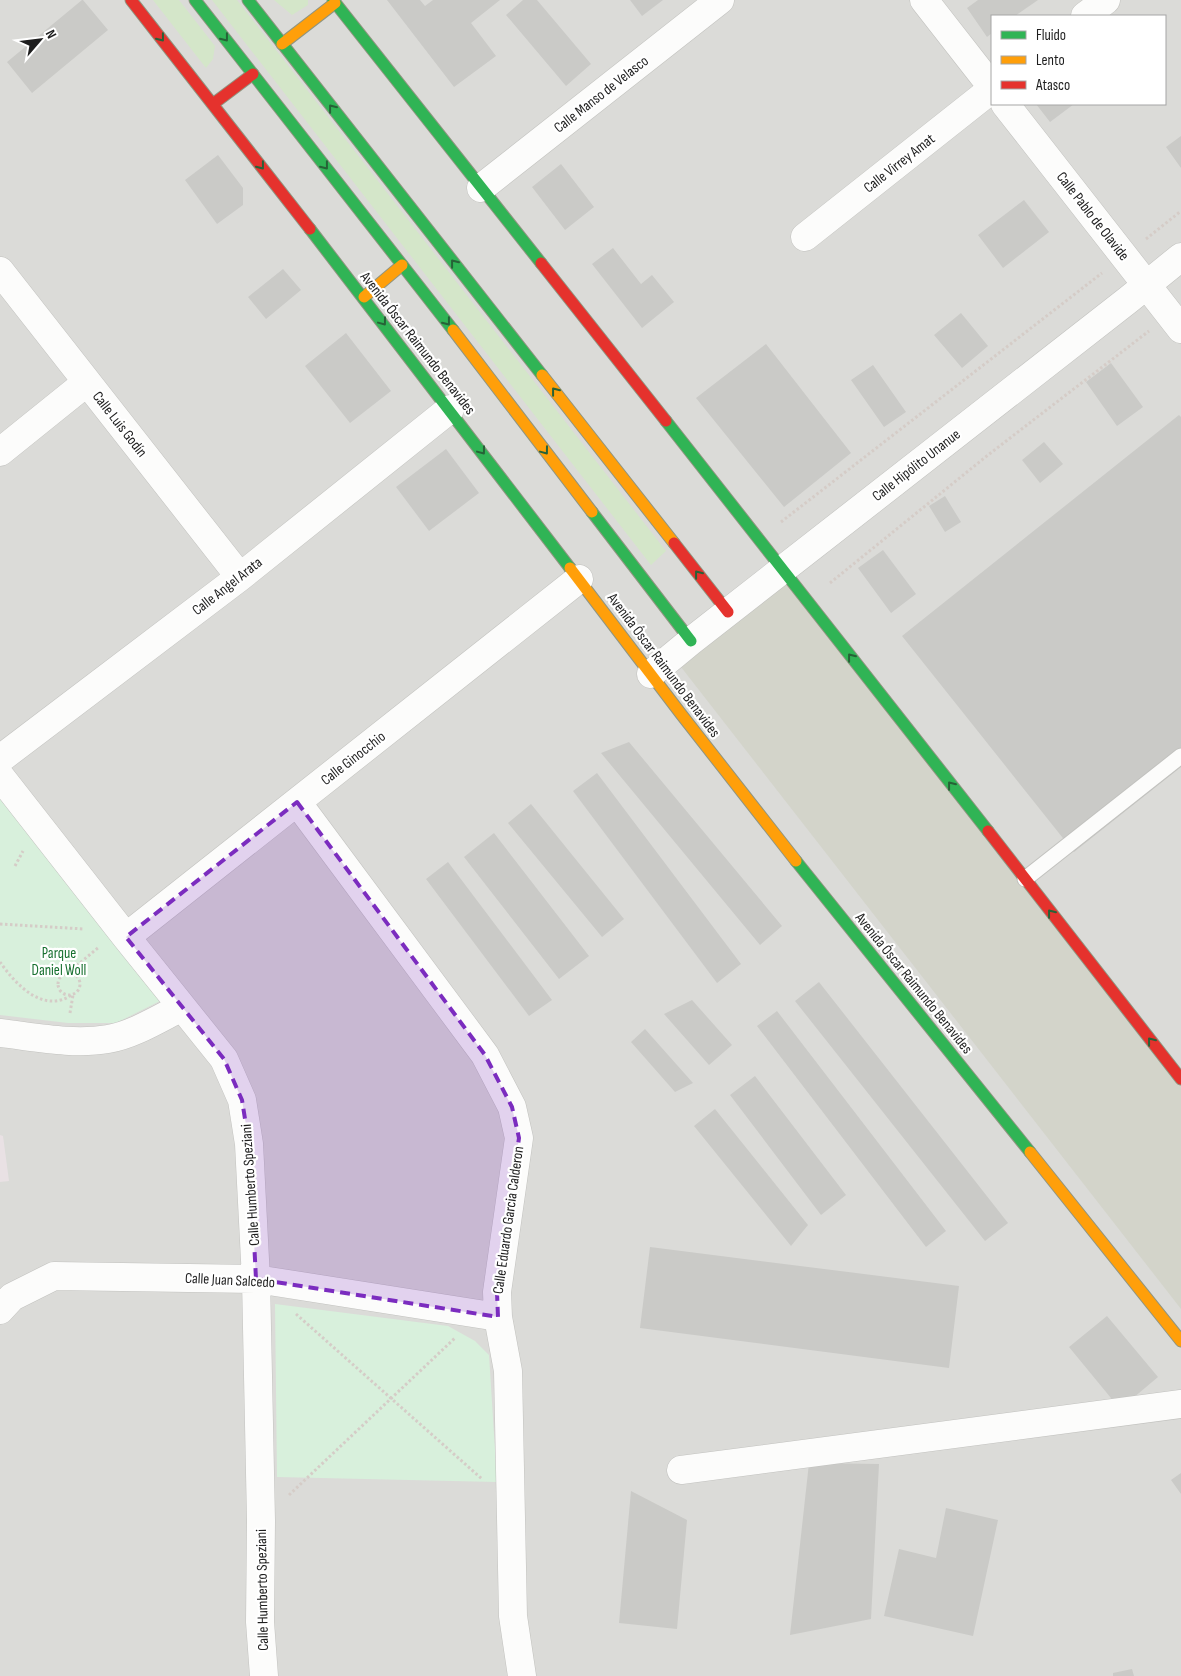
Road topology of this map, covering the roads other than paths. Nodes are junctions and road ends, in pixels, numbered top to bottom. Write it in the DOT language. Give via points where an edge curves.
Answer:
graph roads {
  1 [pos="131,0"];
  2 [pos="194,0"];
  3 [pos="248,0"];
  4 [pos="720,0"];
  5 [pos="924,0"];
  6 [pos="1106,0"];
  7 [pos="334,1"];
  8 [pos="1086,15"];
  9 [pos="282,44"];
  10 [pos="253,74"];
  11 [pos="991,87"];
  12 [pos="991,89"];
  13 [pos="213,104"];
  14 [pos="1006,105"];
  15 [pos="481,188"];
  16 [pos="805,237"];
  17 [pos="1181,257"];
  18 [pos="402,265"];
  19 [pos="0,271"];
  20 [pos="1146,284"];
  21 [pos="364,297"];
  22 [pos="1175,322"];
  23 [pos="88,382"];
  24 [pos="450,409"];
  25 [pos="0,452"];
  26 [pos="783,569"];
  27 [pos="240,577"];
  28 [pos="579,578"];
  29 [pos="728,612"];
  30 [pos="691,641"];
  31 [pos="651,674"];
  32 [pos="1181,756"];
  33 [pos="0,759"];
  34 [pos="0,776"];
  35 [pos="296,802"];
  36 [pos="1025,879"];
  37 [pos="126,937"];
  38 [pos="182,1007"];
  39 [pos="0,1033"];
  40 [pos="1181,1080"];
  41 [pos="256,1279"];
  42 [pos="0,1310"];
  43 [pos="489,1316"];
  44 [pos="1181,1341"];
  45 [pos="1181,1404"];
  46 [pos="681,1470"];
  47 [pos="264,1676"];
  48 [pos="522,1676"];
  1 -- 13 [label="main road, Avenida Óscar Raimundo Benavides, one-way"];
  2 -- 10 [label="main road, one-way"];
  3 -- 9 [label="main road"];
  4 -- 15 [label="street, Calle Manso de Velasco"];
  5 -- 11 [label="street"];
  6 -- 8 [label="street"];
  7 -- 9 [label="main road"];
  7 -- 15 [label="main road"];
  29 -- 9 [label="main road, one-way"];
  10 -- 13 [label="main road"];
  10 -- 18 [label="main road, one-way"];
  12 -- 16 [label="street, Calle Virrey Amat"];
  13 -- 21 [label="main road, Avenida Óscar Raimundo Benavides, one-way"];
  14 -- 20 [label="street, Calle Pablo de Olavide"];
  15 -- 26 [label="main road"];
  17 -- 20 [label="street, Calle Hipólito Unanue"];
  18 -- 21 [label="main road"];
  18 -- 30 [label="main road, one-way"];
  19 -- 23 [label="street, Calle Luis Godín"];
  20 -- 22 [label="street, Calle Pablo de Olavide"];
  20 -- 26 [label="street, Calle Hipólito Unanue"];
  21 -- 24 [label="main road, Avenida Óscar Raimundo Benavides, one-way"];
  23 -- 25 [label="street"];
  23 -- 27 [label="street, Calle Luis Godín"];
  24 -- 27 [label="street, Calle Angel Arata"];
  24 -- 28 [label="main road, Avenida Óscar Raimundo Benavides, one-way"];
  26 -- 29 [label="street, Calle Hipólito Unanue"];
  36 -- 26 [label="main road, one-way"];
  27 -- 33 [label="street, Calle Angel Arata"];
  28 -- 31 [label="main road, Avenida Óscar Raimundo Benavides"];
  28 -- 35 [label="street, Calle Ginocchio"];
  29 -- 30 [label="street, Calle Hipólito Unanue"];
  30 -- 31 [label="street, Calle Hipólito Unanue"];
  31 -- 44 [label="main road, Avenida Óscar Raimundo Benavides"];
  32 -- 36 [label="lane"];
  34 -- 37 [label="street, Calle Humberto Speziani"];
  35 -- 37 [label="street, Calle Ginocchio"];
  35 -- 43 [label="street, Calle Eduardo Garcia Calderon" via="485,1055 512,1107 519,1138 497,1292"];
  40 -- 36 [label="main road, one-way"];
  37 -- 38 [label="street, Calle Humberto Speziani"];
  38 -- 39 [label="street" via="109,1039 75,1041"];
  38 -- 41 [label="street, Calle Humberto Speziani" via="224,1059 242,1100 250,1144"];
  41 -- 42 [label="street, Calle Juan Salcedo" via="54,1276 12,1297"];
  41 -- 43 [label="street, Calle Juan Salcedo"];
  41 -- 47 [label="street, Calle Humberto Speziani" via="260,1622"];
  43 -- 48 [label="street, Calle Eduardo Garcia Calderon" via="508,1370 513,1616"];
  45 -- 46 [label="street"];
}
